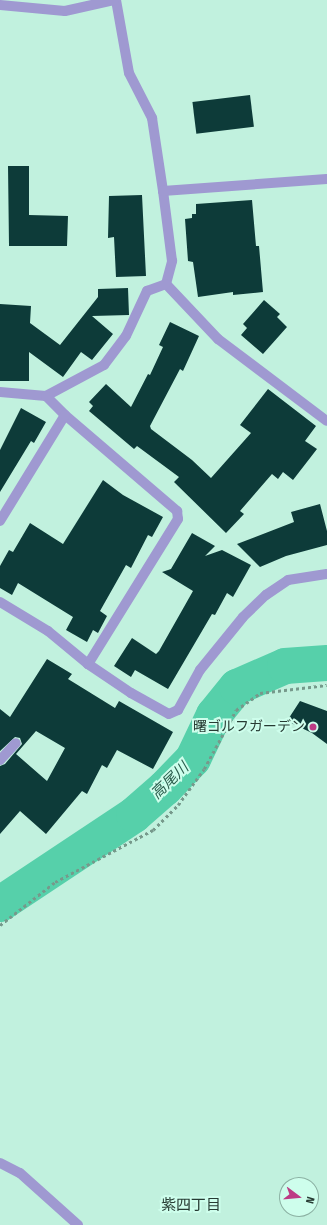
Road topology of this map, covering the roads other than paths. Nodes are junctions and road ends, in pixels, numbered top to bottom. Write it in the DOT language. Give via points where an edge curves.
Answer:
graph roads {
  1 [pos="115,0"];
  2 [pos="0,5"];
  3 [pos="327,179"];
  4 [pos="163,191"];
  5 [pos="166,284"];
  6 [pos="0,392"];
  7 [pos="46,396"];
  8 [pos="65,415"];
  9 [pos="327,421"];
  10 [pos="0,521"];
  11 [pos="327,574"];
  12 [pos="0,602"];
  13 [pos="88,664"];
  14 [pos="16,743"];
  15 [pos="0,760"];
  16 [pos="0,1163"];
  17 [pos="78,1225"];
  1 -- 2 [label="street" via="65,12"];
  1 -- 4 [label="street" via="130,73 152,118"];
  3 -- 4 [label="street"];
  4 -- 5 [label="street" via="172,260"];
  5 -- 7 [label="street" via="147,292 126,336 104,365"];
  5 -- 9 [label="street" via="218,339"];
  6 -- 7 [label="street"];
  7 -- 8 [label="street"];
  8 -- 10 [label="street"];
  8 -- 13 [label="street" via="177,511 178,519"];
  11 -- 13 [label="street" via="288,580 266,595 243,617 200,670 178,710 169,714"];
  12 -- 13 [label="street" via="48,631"];
  14 -- 15 [label="street"];
  16 -- 17 [label="street" via="20,1173"];
}
